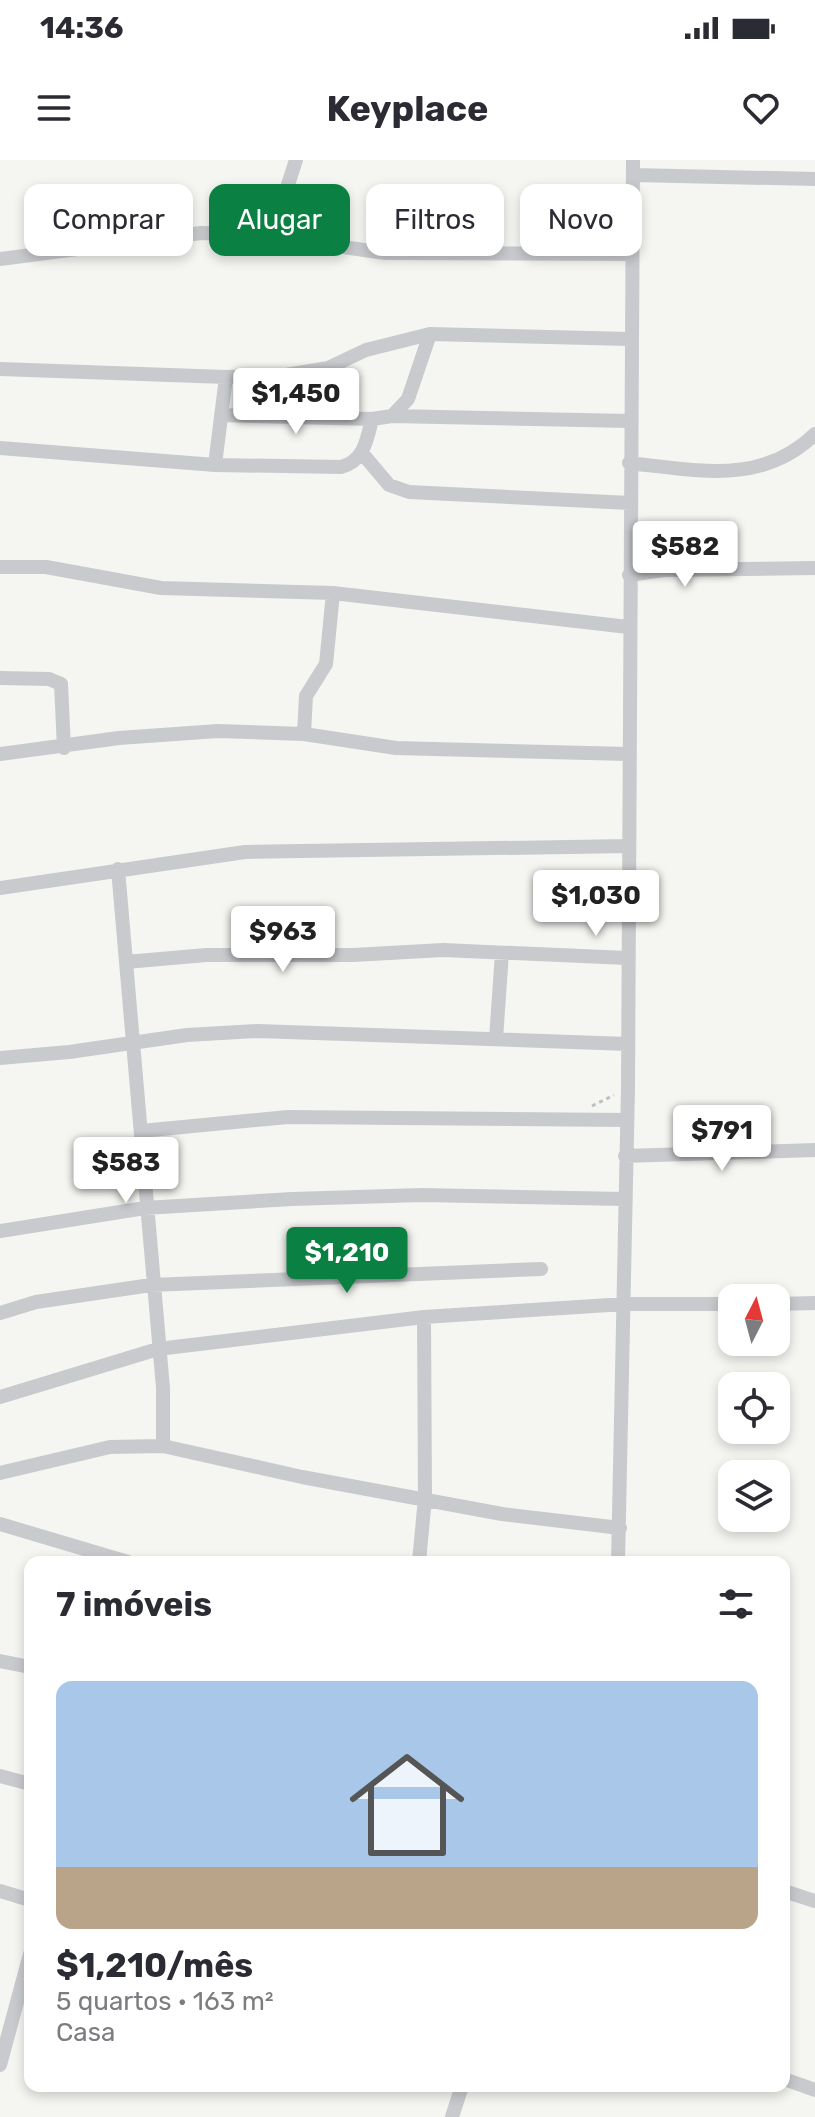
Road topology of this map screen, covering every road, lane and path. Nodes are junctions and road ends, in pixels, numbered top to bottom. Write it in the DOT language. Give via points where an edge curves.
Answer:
graph roads {
  1 [pos="296,160"];
  2 [pos="633,168"];
  3 [pos="815,179"];
  4 [pos="288,184"];
  5 [pos="209,234"];
  6 [pos="350,248"];
  7 [pos="520,254"];
  8 [pos="631,256"];
  9 [pos="0,259"];
  10 [pos="430,334"];
  11 [pos="630,339"];
  12 [pos="0,369"];
  13 [pos="226,377"];
  14 [pos="221,415"];
  15 [pos="392,416"];
  16 [pos="372,419"];
  17 [pos="630,421"];
  18 [pos="815,434"];
  19 [pos="0,448"];
  20 [pos="362,453"];
  21 [pos="629,463"];
  22 [pos="215,465"];
  23 [pos="630,503"];
  24 [pos="0,567"];
  25 [pos="815,568"];
  26 [pos="629,575"];
  27 [pos="333,593"];
  28 [pos="628,627"];
  29 [pos="0,678"];
  30 [pos="304,734"];
  31 [pos="64,748"];
  32 [pos="0,754"];
  33 [pos="628,754"];
  34 [pos="629,846"];
  35 [pos="118,869"];
  36 [pos="0,888"];
  37 [pos="502,953"];
  38 [pos="627,958"];
  39 [pos="126,962"];
  40 [pos="496,1039"];
  41 [pos="134,1044"];
  42 [pos="628,1044"];
  43 [pos="0,1058"];
  44 [pos="628,1088"];
  45 [pos="589,1107"];
  46 [pos="626,1120"];
  47 [pos="141,1131"];
  48 [pos="815,1150"];
  49 [pos="625,1156"];
  50 [pos="625,1199"];
  51 [pos="145,1208"];
  52 [pos="0,1231"];
  53 [pos="541,1269"];
  54 [pos="151,1285"];
  55 [pos="815,1303"];
  56 [pos="625,1304"];
  57 [pos="718,1304"];
  58 [pos="790,1304"];
  59 [pos="0,1313"];
  60 [pos="424,1317"];
  61 [pos="158,1349"];
  62 [pos="0,1397"];
  63 [pos="163,1446"];
  64 [pos="0,1473"];
  65 [pos="425,1498"];
  66 [pos="0,1524"];
  67 [pos="620,1528"];
  68 [pos="97,1556"];
  69 [pos="420,1556"];
  70 [pos="618,1556"];
  71 [pos="0,1661"];
  72 [pos="24,1666"];
  73 [pos="0,1776"];
  74 [pos="24,1782"];
  75 [pos="0,1891"];
  76 [pos="790,1893"];
  77 [pos="24,1898"];
  78 [pos="815,1901"];
  79 [pos="24,1976"];
  80 [pos="0,2065"];
  81 [pos="790,2081"];
  82 [pos="815,2090"];
  83 [pos="460,2092"];
  84 [pos="452,2117"];
  1 -- 4 [label="street"];
  2 -- 3 [label="street"];
  5 -- 9 [label="street"];
  6 -- 7 [label="street"];
  8 -- 11 [label="street"];
  10 -- 11 [label="street"];
  10 -- 13 [label="street" via="366,350 328,368"];
  10 -- 15 [label="street" via="408,399"];
  11 -- 17 [label="street"];
  12 -- 13 [label="street"];
  13 -- 14 [label="street"];
  14 -- 16 [label="street"];
  14 -- 22 [label="street"];
  15 -- 16 [label="street"];
  15 -- 17 [label="street"];
  16 -- 20 [label="street"];
  17 -- 21 [label="street"];
  18 -- 21 [label="street" via="784,459 750,470"];
  19 -- 22 [label="street"];
  20 -- 22 [label="street" via="341,467"];
  20 -- 23 [label="street" via="389,485 409,492"];
  21 -- 23 [label="street"];
  23 -- 26 [label="street"];
  24 -- 27 [label="street" via="46,567 161,588"];
  25 -- 26 [label="street"];
  26 -- 28 [label="street"];
  27 -- 28 [label="street"];
  27 -- 30 [label="street" via="326,664 306,696"];
  28 -- 33 [label="street"];
  29 -- 31 [label="street" via="61,684"];
  30 -- 31 [label="street" via="182,733"];
  30 -- 33 [label="street" via="396,748"];
  31 -- 32 [label="street"];
  33 -- 34 [label="street"];
  34 -- 35 [label="street" via="245,852"];
  34 -- 38 [label="street"];
  35 -- 36 [label="street"];
  35 -- 39 [label="street"];
  37 -- 38 [label="street"];
  37 -- 39 [label="street" via="206,955"];
  37 -- 40 [label="street"];
  38 -- 42 [label="street"];
  39 -- 41 [label="street"];
  40 -- 41 [label="street" via="258,1031"];
  40 -- 42 [label="street"];
  41 -- 43 [label="street"];
  41 -- 47 [label="street"];
  42 -- 44 [label="street"];
  44 -- 45 [label="path"];
  44 -- 46 [label="street"];
  46 -- 47 [label="street" via="288,1117"];
  46 -- 49 [label="street"];
  47 -- 51 [label="street"];
  48 -- 49 [label="street"];
  49 -- 50 [label="street"];
  50 -- 51 [label="street" via="422,1195"];
  50 -- 56 [label="street"];
  51 -- 52 [label="street"];
  51 -- 54 [label="street"];
  53 -- 54 [label="street"];
  54 -- 59 [label="street" via="36,1302"];
  54 -- 61 [label="street"];
  55 -- 58 [label="street"];
  56 -- 57 [label="street"];
  56 -- 60 [label="street"];
  56 -- 67 [label="street"];
  60 -- 61 [label="street"];
  60 -- 65 [label="street"];
  61 -- 62 [label="street"];
  61 -- 63 [label="street"];
  63 -- 64 [label="street" via="110,1447"];
  63 -- 65 [label="street"];
  65 -- 67 [label="street" via="502,1514"];
  65 -- 69 [label="street"];
  66 -- 68 [label="street"];
  67 -- 70 [label="street"];
  71 -- 72 [label="street"];
  73 -- 74 [label="street"];
  75 -- 77 [label="street"];
  76 -- 78 [label="street"];
  79 -- 80 [label="street"];
  81 -- 82 [label="street"];
  83 -- 84 [label="street"];
}
